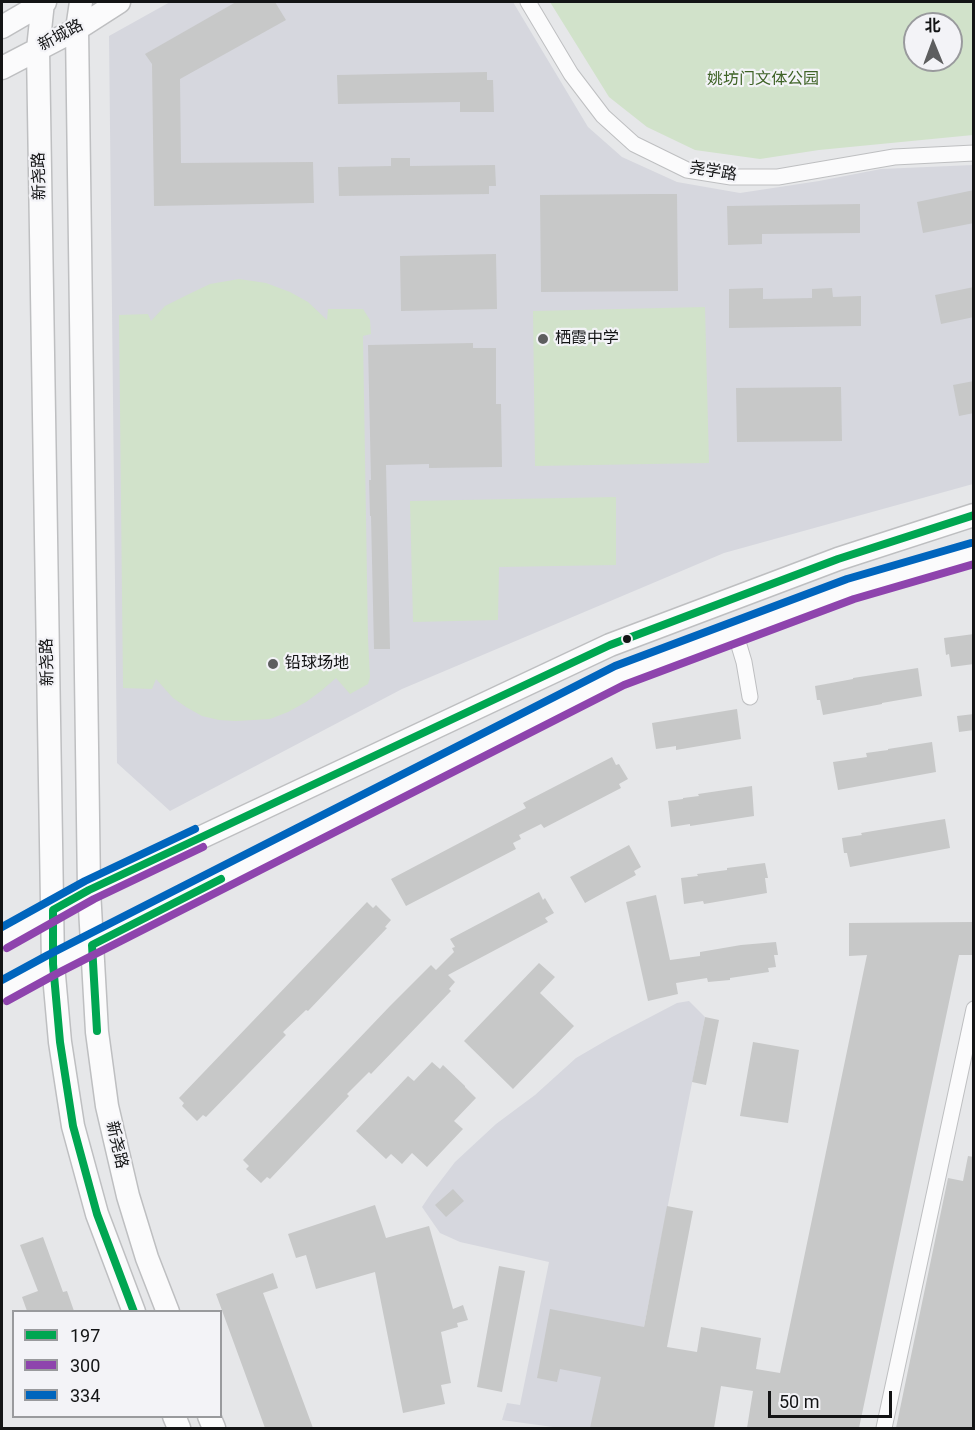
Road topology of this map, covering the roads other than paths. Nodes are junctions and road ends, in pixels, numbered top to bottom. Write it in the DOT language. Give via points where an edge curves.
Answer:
graph roads {
  1 [pos="44,2"];
  2 [pos="81,2"];
  3 [pos="119,2"];
  4 [pos="528,2"];
  5 [pos="2,27"];
  6 [pos="77,29"];
  7 [pos="38,49"];
  8 [pos="2,68"];
  9 [pos="974,153"];
  10 [pos="974,515"];
  11 [pos="974,553"];
  12 [pos="735,632"];
  13 [pos="750,697"];
  14 [pos="89,890"];
  15 [pos="53,910"];
  16 [pos="2,939"];
  17 [pos="92,945"];
  18 [pos="53,964"];
  19 [pos="2,992"];
  20 [pos="974,1009"];
  21 [pos="134,1310"];
  22 [pos="168,1310"];
  23 [pos="884,1428"];
  1 -- 5 [label="main road"];
  1 -- 7 [label="main road, 新尧路"];
  2 -- 6 [label="main road, 新尧路"];
  3 -- 6 [label="main road, 新城路"];
  4 -- 9 [label="street, 尧学路" via="571,74 603,116 634,144 687,170 731,177 778,177 894,157"];
  6 -- 7 [label="main road, 新城路"];
  6 -- 14 [label="main road, 新尧路"];
  7 -- 8 [label="main road, 新城路"];
  7 -- 15 [label="main road, 新尧路"];
  10 -- 14 [label="main road" via="838,559 610,645"];
  11 -- 12 [label="main road" via="851,589"];
  12 -- 13 [label="street"];
  12 -- 17 [label="main road" via="620,675"];
  14 -- 15 [label="main road"];
  14 -- 17 [label="main road, 新尧路"];
  15 -- 16 [label="main road"];
  15 -- 18 [label="main road, 新尧路"];
  17 -- 18 [label="main road"];
  17 -- 22 [label="main road, 新尧路" via="107,1106 128,1197"];
  18 -- 19 [label="main road"];
  18 -- 21 [label="main road, 新尧路" via="73,1126 97,1214"];
  20 -- 23 [label="street"];
}
